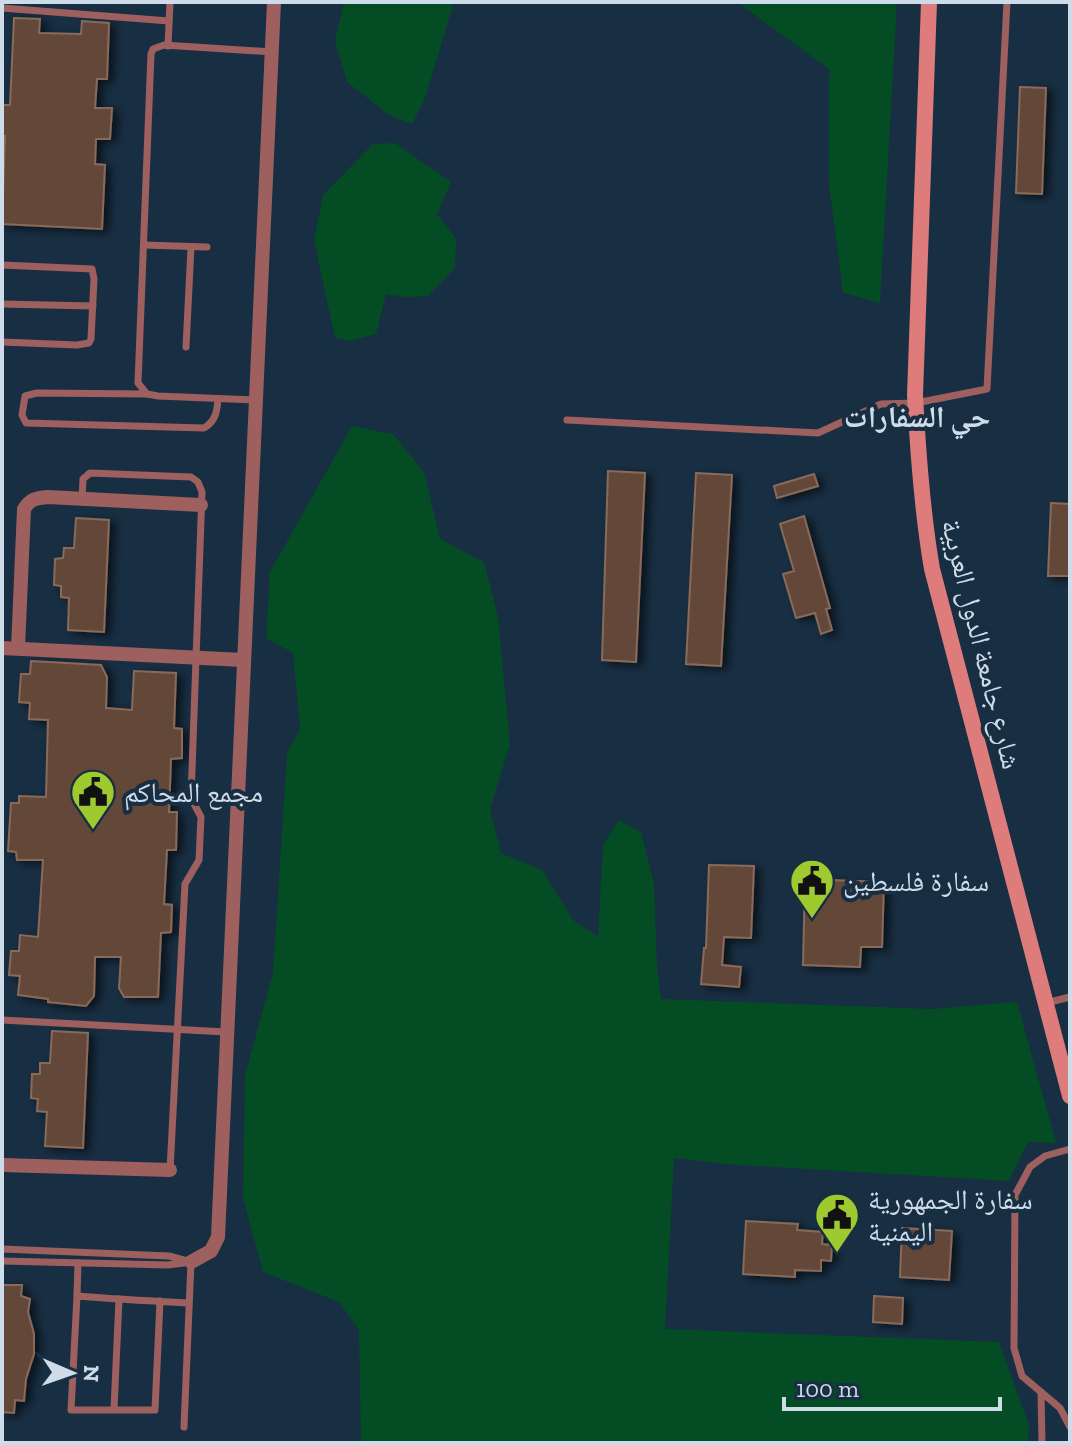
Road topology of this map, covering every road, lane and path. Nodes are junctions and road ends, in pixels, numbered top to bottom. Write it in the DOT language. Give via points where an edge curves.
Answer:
graph roads {
  1 [pos="170,2"];
  2 [pos="274,2"];
  3 [pos="929,2"];
  4 [pos="1007,2"];
  5 [pos="2,8"];
  6 [pos="169,21"];
  7 [pos="168,46"];
  8 [pos="272,52"];
  9 [pos="144,245"];
  10 [pos="191,247"];
  11 [pos="207,247"];
  12 [pos="2,265"];
  13 [pos="2,304"];
  14 [pos="93,306"];
  15 [pos="2,342"];
  16 [pos="186,347"];
  17 [pos="147,394"];
  18 [pos="218,399"];
  19 [pos="255,400"];
  20 [pos="916,403"];
  21 [pos="567,420"];
  22 [pos="82,499"];
  23 [pos="201,505"];
  24 [pos="2,648"];
  25 [pos="18,648"];
  26 [pos="194,657"];
  27 [pos="243,660"];
  28 [pos="1070,997"];
  29 [pos="1046,1003"];
  30 [pos="2,1020"];
  31 [pos="175,1029"];
  32 [pos="226,1032"];
  33 [pos="1070,1096"];
  34 [pos="1070,1149"];
  35 [pos="2,1165"];
  36 [pos="170,1170"];
  37 [pos="2,1249"];
  38 [pos="2,1261"];
  39 [pos="191,1262"];
  40 [pos="78,1263"];
  41 [pos="77,1296"];
  42 [pos="119,1299"];
  43 [pos="160,1301"];
  44 [pos="188,1303"];
  45 [pos="1041,1392"];
  46 [pos="1070,1406"];
  47 [pos="1060,1408"];
  48 [pos="114,1409"];
  49 [pos="184,1427"];
  50 [pos="1070,1427"];
  51 [pos="1042,1443"];
  1 -- 6 [label="lane"];
  2 -- 8 [label="street"];
  3 -- 20 [label="street, شارع جامعة الدول العربية"];
  4 -- 20 [label="lane" via="987,389"];
  5 -- 6 [label="lane"];
  6 -- 7 [label="lane"];
  7 -- 8 [label="lane"];
  7 -- 9 [label="lane" via="151,54"];
  8 -- 19 [label="street"];
  9 -- 10 [label="lane"];
  9 -- 17 [label="lane" via="138,383"];
  10 -- 11 [label="lane"];
  10 -- 16 [label="lane"];
  12 -- 14 [label="lane" via="92,269"];
  13 -- 14 [label="lane"];
  14 -- 15 [label="lane" via="89,343"];
  17 -- 18 [label="lane"];
  17 -- 18 [label="lane" via="37,393 25,396 22,415 26,423 204,428 217,415"];
  18 -- 19 [label="lane"];
  19 -- 27 [label="street"];
  20 -- 21 [label="lane" via="881,404 818,433"];
  20 -- 29 [label="street, شارع جامعة الدول العربية" via="932,569"];
  22 -- 23 [label="street"];
  22 -- 23 [label="lane" via="83,479 90,473 191,477 202,492"];
  22 -- 25 [label="street" via="37,498 24,509"];
  23 -- 26 [label="lane"];
  24 -- 25 [label="street"];
  25 -- 26 [label="street"];
  26 -- 27 [label="street"];
  26 -- 31 [label="lane" via="191,798 201,817 199,860 185,884"];
  27 -- 32 [label="street"];
  28 -- 29 [label="lane"];
  29 -- 33 [label="street, شارع جامعة الدول العربية"];
  30 -- 31 [label="lane"];
  31 -- 32 [label="lane"];
  31 -- 36 [label="lane"];
  32 -- 39 [label="street" via="218,1237 211,1251"];
  34 -- 45 [label="lane" via="1030,1167 1015,1195 1014,1348 1022,1376"];
  35 -- 36 [label="street"];
  37 -- 39 [label="lane" via="169,1256"];
  38 -- 40 [label="lane"];
  39 -- 40 [label="lane"];
  39 -- 44 [label="lane"];
  40 -- 41 [label="lane"];
  41 -- 42 [label="lane"];
  41 -- 48 [label="lane" via="71,1410"];
  42 -- 43 [label="lane"];
  42 -- 48 [label="lane"];
  43 -- 44 [label="lane"];
  43 -- 48 [label="lane" via="155,1410"];
  44 -- 49 [label="lane"];
  45 -- 47 [label="lane"];
  45 -- 51 [label="lane"];
  46 -- 47 [label="lane"];
  47 -- 50 [label="lane"];
}
